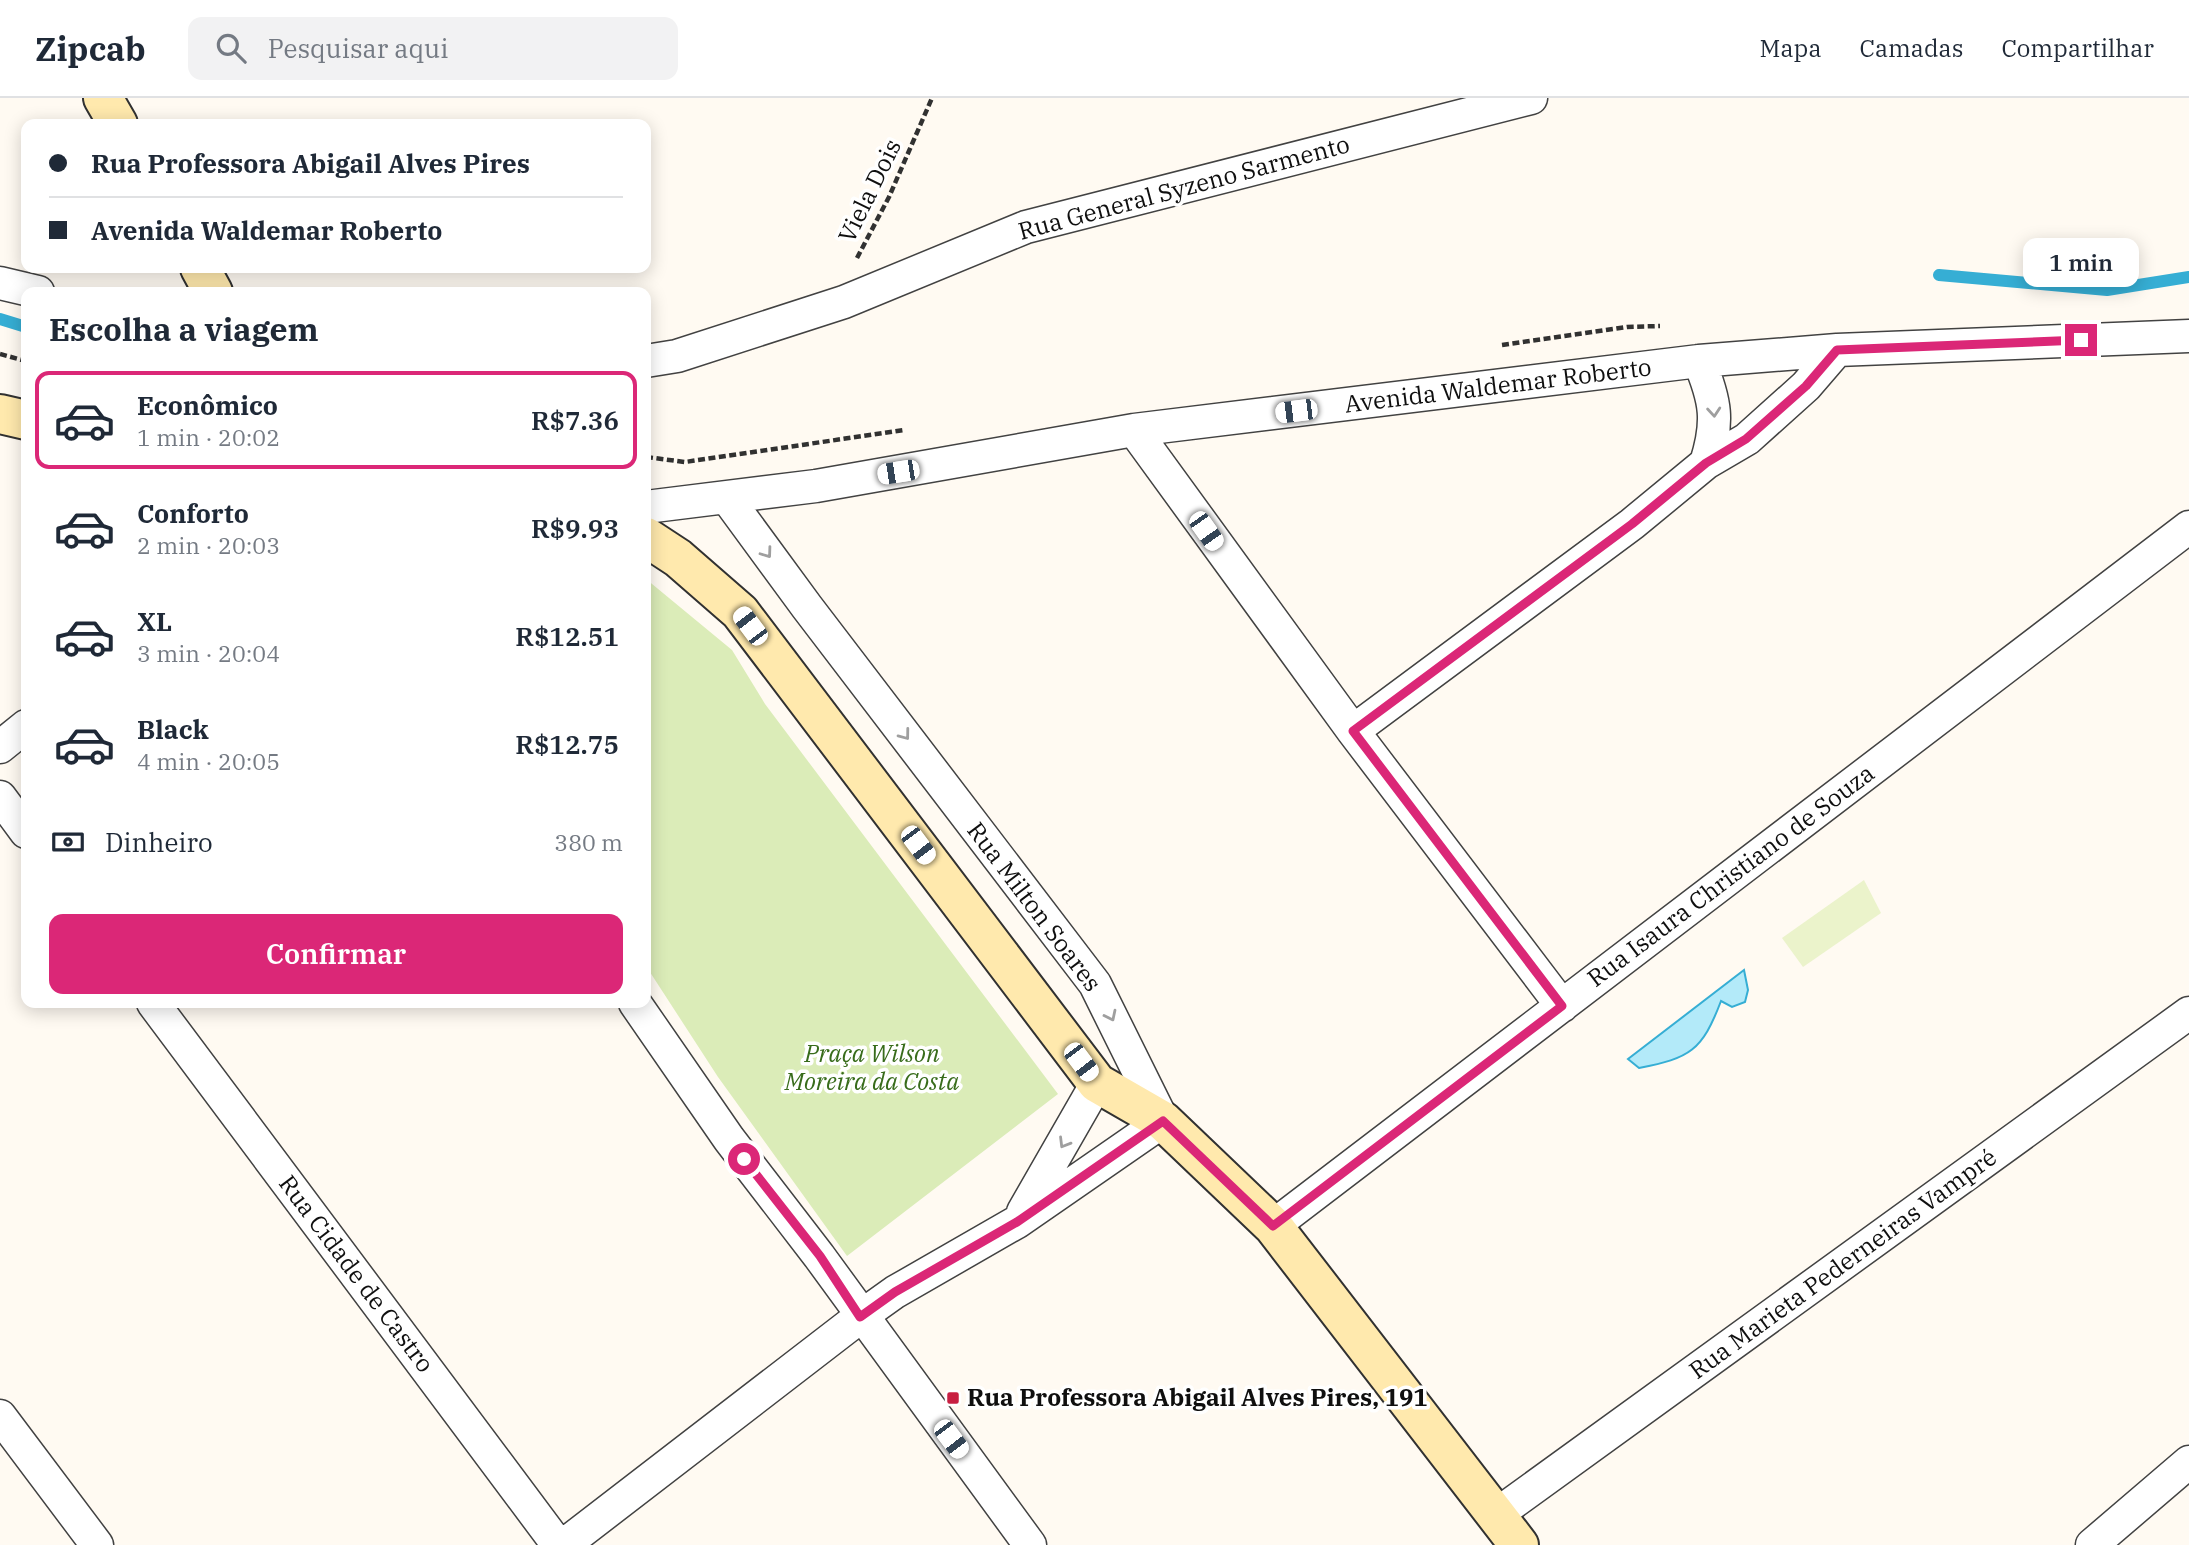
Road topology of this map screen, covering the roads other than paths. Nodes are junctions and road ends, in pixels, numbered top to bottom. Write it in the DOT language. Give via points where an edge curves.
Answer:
graph roads {
  1 [pos="103,98"];
  2 [pos="1531,98"];
  3 [pos="115,119"];
  4 [pos="0,283"];
  5 [pos="21,288"];
  6 [pos="2189,336"];
  7 [pos="1837,350"];
  8 [pos="651,360"];
  9 [pos="1699,361"];
  10 [pos="0,414"];
  11 [pos="21,419"];
  12 [pos="1134,430"];
  13 [pos="1706,463"];
  14 [pos="727,498"];
  15 [pos="651,506"];
  16 [pos="2189,527"];
  17 [pos="651,541"];
  18 [pos="21,730"];
  19 [pos="1353,731"];
  20 [pos="0,747"];
  21 [pos="0,797"];
  22 [pos="21,825"];
  23 [pos="1562,1006"];
  24 [pos="157,1008"];
  25 [pos="638,1008"];
  26 [pos="2189,1013"];
  27 [pos="1097,1083"];
  28 [pos="1163,1121"];
  29 [pos="1017,1222"];
  30 [pos="1273,1226"];
  31 [pos="860,1317"];
  32 [pos="0,1416"];
  33 [pos="2189,1462"];
  34 [pos="1496,1515"];
  35 [pos="97,1545"];
  36 [pos="558,1545"];
  37 [pos="564,1545"];
  38 [pos="1030,1545"];
  39 [pos="1519,1545"];
  40 [pos="2092,1545"];
  1 -- 3 [label="main road"];
  2 -- 8 [label="street, Rua General Syzeno Sarmento" via="1026,227 844,302"];
  4 -- 5 [label="street"];
  6 -- 7 [label="street, Avenida Waldemar Roberto"];
  7 -- 9 [label="street, Avenida Waldemar Roberto"];
  7 -- 13 [label="street" via="1806,386 1746,439"];
  9 -- 12 [label="street, Avenida Waldemar Roberto"];
  9 -- 13 [label="street, one-way" via="1712,391 1716,420"];
  10 -- 11 [label="main road"];
  12 -- 14 [label="street, Avenida Waldemar Roberto"];
  12 -- 19 [label="street"];
  13 -- 19 [label="street" via="1632,524"];
  14 -- 15 [label="street, Avenida Waldemar Roberto"];
  14 -- 28 [label="street, Rua Milton Soares, one-way" via="1095,984"];
  16 -- 23 [label="street, Rua Isaura Christiano de Souza"];
  17 -- 27 [label="main road" via="740,612"];
  18 -- 20 [label="street"];
  19 -- 23 [label="street"];
  21 -- 22 [label="street"];
  23 -- 30 [label="street, Rua Isaura Christiano de Souza"];
  24 -- 36 [label="street, Rua Cidade de Castro"];
  25 -- 31 [label="street"];
  26 -- 34 [label="street, Rua Marieta Pederneiras Vampré"];
  27 -- 28 [label="main road"];
  27 -- 29 [label="street, one-way"];
  28 -- 29 [label="street"];
  28 -- 30 [label="main road, Rua Milton Soares"];
  29 -- 31 [label="street"];
  30 -- 34 [label="main road, Rua Milton Soares"];
  31 -- 37 [label="street"];
  31 -- 38 [label="street"];
  32 -- 35 [label="street"];
  33 -- 40 [label="street"];
  34 -- 39 [label="main road, Rua Milton Soares"];
}
